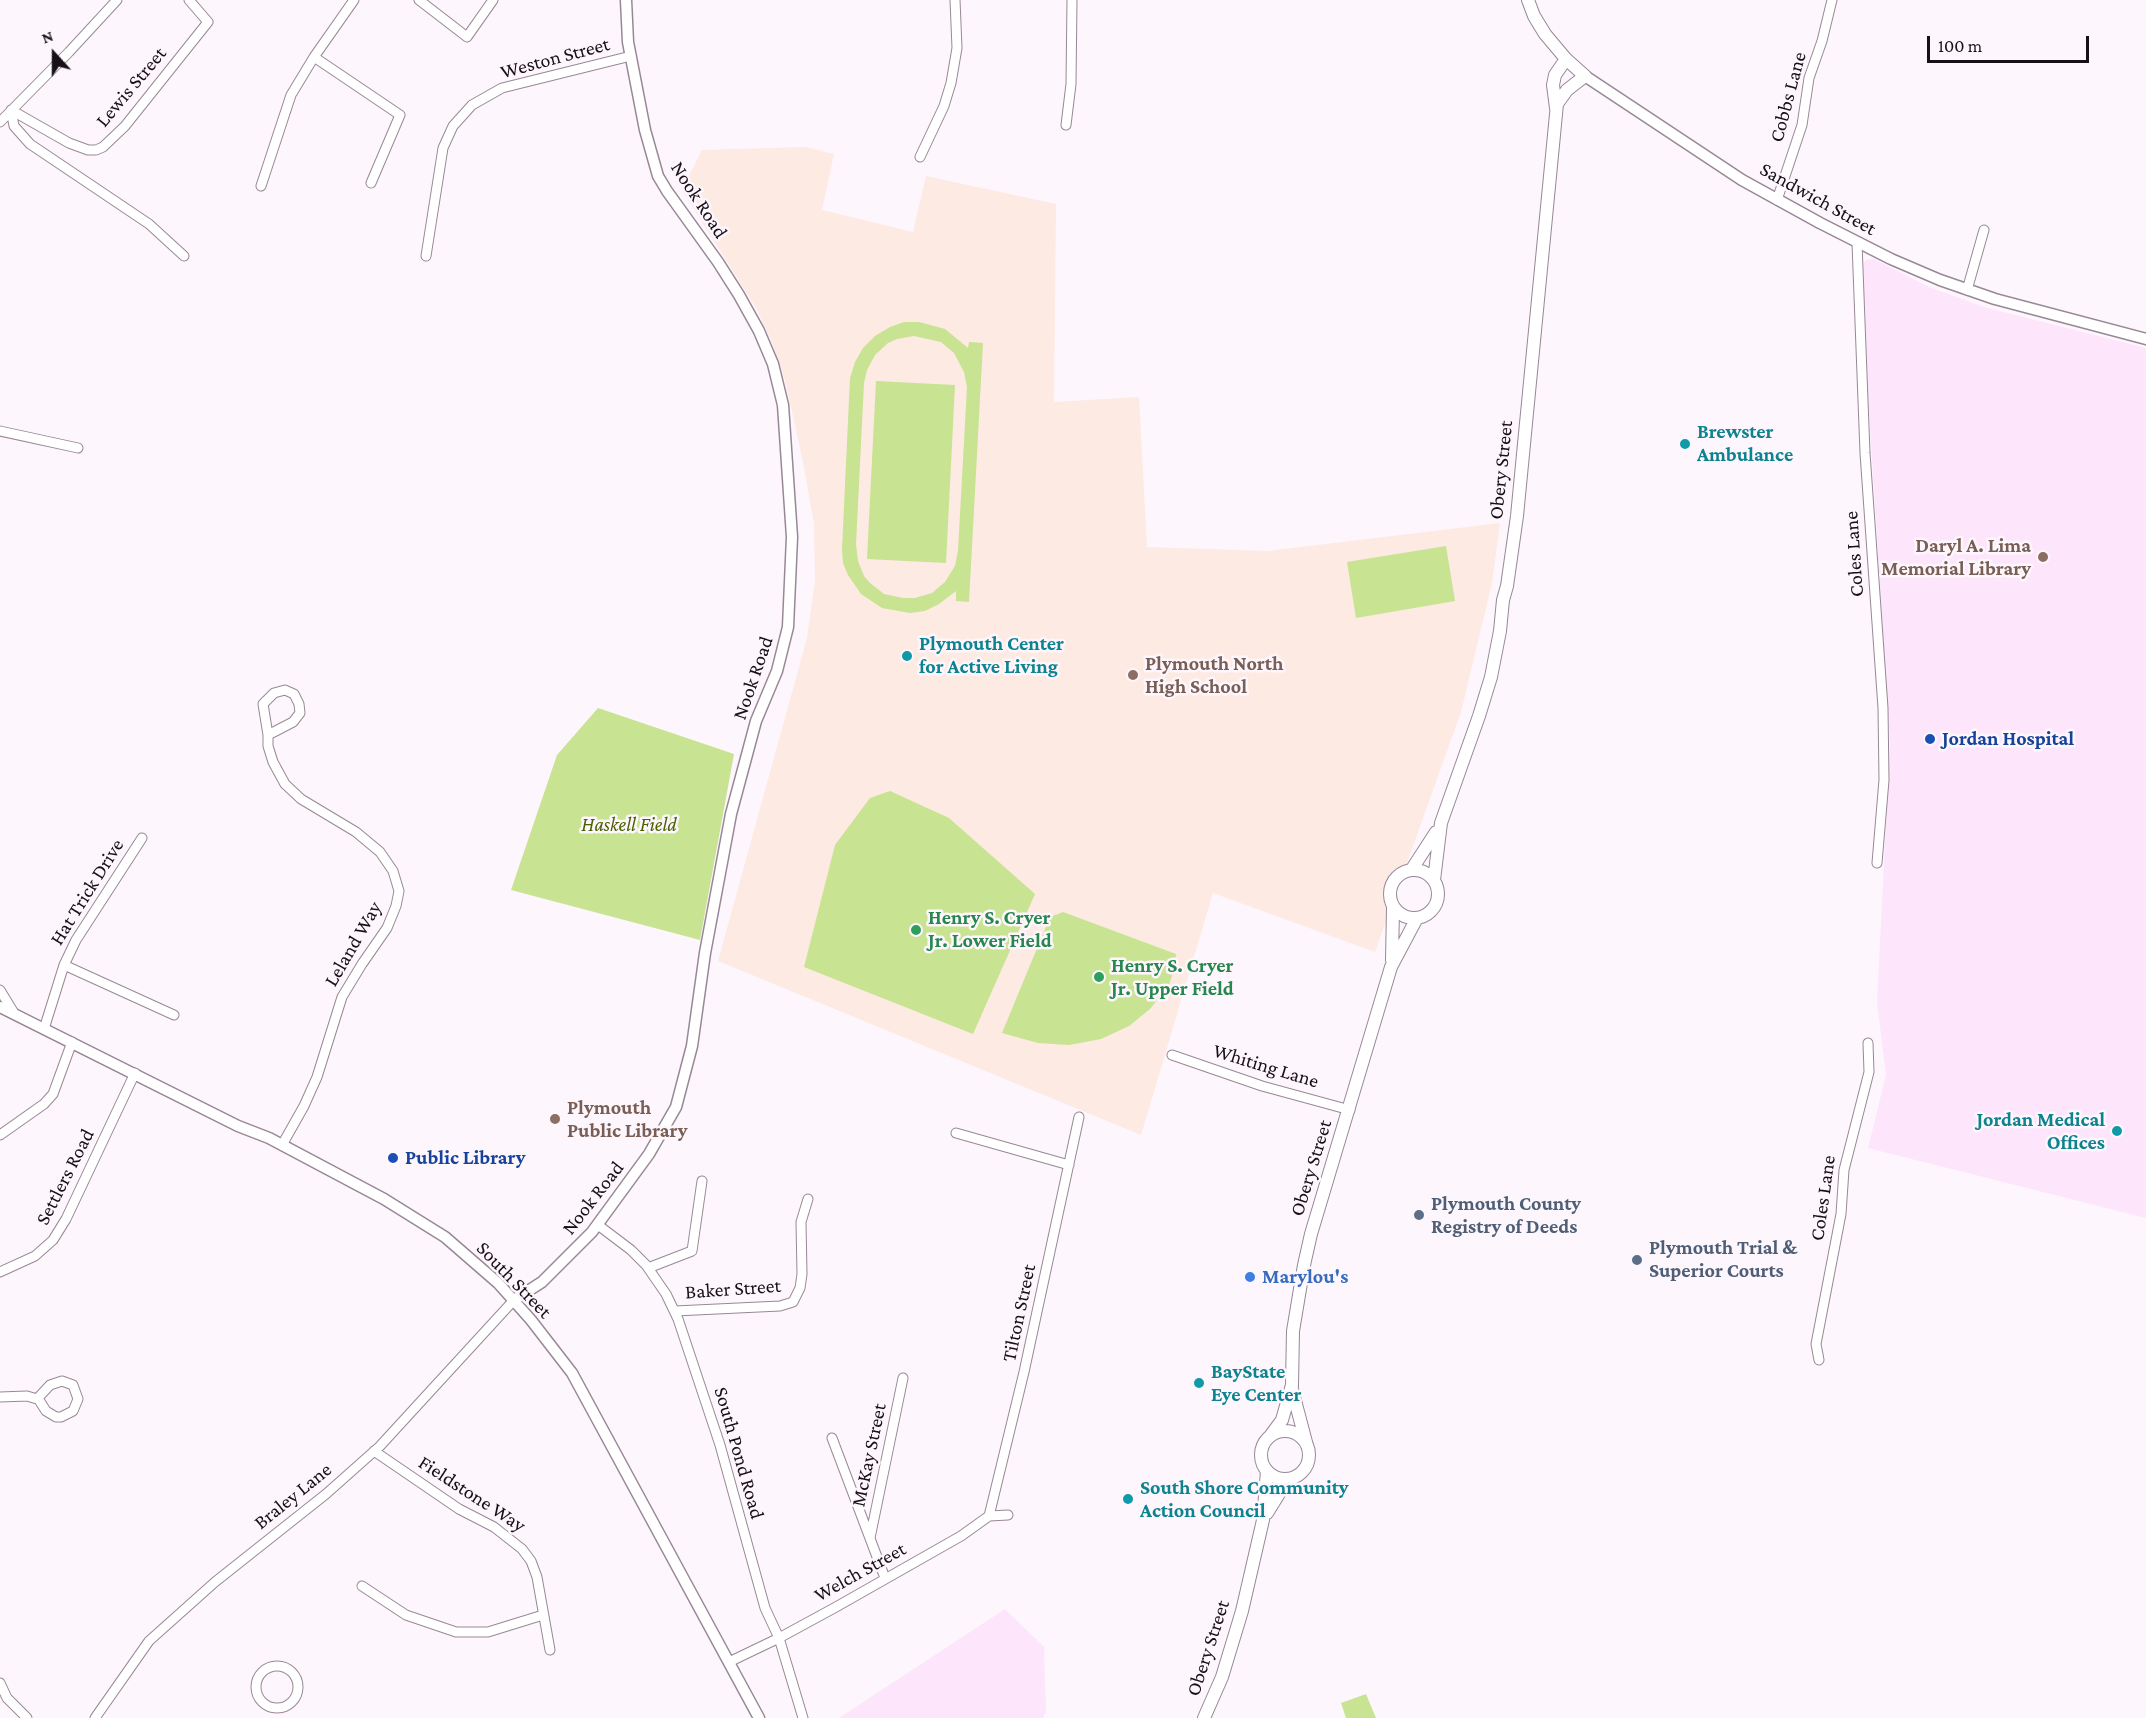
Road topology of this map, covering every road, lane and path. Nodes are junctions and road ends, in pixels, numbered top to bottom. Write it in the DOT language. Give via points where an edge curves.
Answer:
graph roads {
  1 [pos="117,0"];
  2 [pos="189,0"];
  3 [pos="354,0"];
  4 [pos="419,0"];
  5 [pos="494,0"];
  6 [pos="626,0"];
  7 [pos="955,0"];
  8 [pos="1072,0"];
  9 [pos="1528,0"];
  10 [pos="1832,2"];
  11 [pos="631,56"];
  12 [pos="314,57"];
  13 [pos="1566,59"];
  14 [pos="1585,76"];
  15 [pos="11,110"];
  16 [pos="1557,111"];
  17 [pos="0,122"];
  18 [pos="1066,124"];
  19 [pos="920,157"];
  20 [pos="371,183"];
  21 [pos="261,186"];
  22 [pos="1777,200"];
  23 [pos="1984,230"];
  24 [pos="1857,243"];
  25 [pos="184,256"];
  26 [pos="426,256"];
  27 [pos="1967,290"];
  28 [pos="2146,339"];
  29 [pos="0,431"];
  30 [pos="78,448"];
  31 [pos="268,735"];
  32 [pos="1441,823"];
  33 [pos="141,838"];
  34 [pos="1877,863"];
  35 [pos="1412,869"];
  36 [pos="1434,880"];
  37 [pos="1393,908"];
  38 [pos="1417,918"];
  39 [pos="64,965"];
  40 [pos="1392,968"];
  41 [pos="0,990"];
  42 [pos="0,1006"];
  43 [pos="14,1013"];
  44 [pos="174,1015"];
  45 [pos="44,1029"];
  46 [pos="72,1042"];
  47 [pos="1868,1043"];
  48 [pos="1172,1055"];
  49 [pos="135,1073"];
  50 [pos="1350,1110"];
  51 [pos="1079,1117"];
  52 [pos="956,1133"];
  53 [pos="0,1136"];
  54 [pos="282,1145"];
  55 [pos="1069,1164"];
  56 [pos="702,1181"];
  57 [pos="808,1199"];
  58 [pos="598,1225"];
  59 [pos="648,1268"];
  60 [pos="0,1272"];
  61 [pos="514,1300"];
  62 [pos="675,1311"];
  63 [pos="1819,1360"];
  64 [pos="903,1378"];
  65 [pos="1292,1385"];
  66 [pos="0,1397"];
  67 [pos="37,1400"];
  68 [pos="1271,1435"];
  69 [pos="832,1438"];
  70 [pos="1306,1444"];
  71 [pos="374,1450"];
  72 [pos="1267,1471"];
  73 [pos="1288,1479"];
  74 [pos="1008,1515"];
  75 [pos="989,1516"];
  76 [pos="1263,1520"];
  77 [pos="870,1538"];
  78 [pos="885,1578"];
  79 [pos="362,1586"];
  80 [pos="543,1615"];
  81 [pos="779,1638"];
  82 [pos="550,1650"];
  83 [pos="729,1662"];
  84 [pos="0,1683"];
  85 [pos="282,1708"];
  86 [pos="27,1718"];
  87 [pos="95,1718"];
  88 [pos="288,1718"];
  89 [pos="759,1718"];
  90 [pos="803,1718"];
  91 [pos="1204,1718"];
  1 -- 15 [label="street"];
  2 -- 15 [label="street, Lewis Street" via="208,22 125,126 103,147 88,150 69,143"];
  3 -- 12 [label="street"];
  4 -- 5 [label="street" via="467,37"];
  6 -- 11 [label="street, Nook Road"];
  7 -- 19 [label="street" via="957,48 951,83"];
  8 -- 18 [label="street" via="1071,84"];
  9 -- 13 [label="main road, Sandwich Street" via="1539,25"];
  10 -- 22 [label="street, Cobbs Lane" via="1809,78 1802,125"];
  11 -- 26 [label="street, Weston Street" via="502,88 472,105 453,126 443,148"];
  11 -- 58 [label="street, Nook Road" via="645,130 661,182 739,295 773,364 783,405 791,574 787,638 756,722 731,814 694,1036 679,1097 649,1154"];
  12 -- 20 [label="street" via="400,115"];
  12 -- 21 [label="street" via="291,95"];
  13 -- 14 [label="main road, Sandwich Street"];
  13 -- 16 [label="main road, Obery Street" via="1553,85"];
  14 -- 16 [label="main road, Obery Street" via="1564,94"];
  14 -- 22 [label="street, Sandwich Street"];
  15 -- 17 [label="street"];
  15 -- 25 [label="street" via="14,126 30,144 149,224"];
  16 -- 32 [label="main road, Obery Street" via="1517,516 1500,631 1491,677"];
  22 -- 24 [label="street, Sandwich Street"];
  23 -- 27 [label="street"];
  24 -- 27 [label="street, Sandwich Street"];
  24 -- 34 [label="street, Coles Lane" via="1865,453 1883,708 1884,780"];
  27 -- 28 [label="street, Sandwich Street"];
  29 -- 30 [label="street"];
  31 -- 31 [label="street, Leland Way" via="293,722 300,713 294,694 285,690 274,693 263,704"];
  31 -- 54 [label="street, Leland Way" via="273,762 285,784 301,800 374,846 389,864 399,891 391,921 342,997 317,1077"];
  32 -- 35 [label="main road, Obery Street"];
  32 -- 36 [label="main road, Obery Street"];
  33 -- 39 [label="street, Hat Trick Drive"];
  35 -- 36 [label="main road"];
  35 -- 37 [label="main road, Obery Street" via="1401,873 1391,884 1389,898"];
  36 -- 38 [label="main road, Obery Street" via="1438,893 1435,906"];
  37 -- 38 [label="main road" via="1404,916"];
  37 -- 40 [label="main road, Obery Street"];
  38 -- 40 [label="main road, Obery Street"];
  39 -- 44 [label="street, Hat Trick Drive"];
  39 -- 45 [label="street, Hat Trick Drive"];
  40 -- 50 [label="main road, Obery Street"];
  41 -- 43 [label="street"];
  42 -- 43 [label="street, South Street"];
  43 -- 45 [label="street, South Street"];
  45 -- 46 [label="street, South Street"];
  46 -- 49 [label="street, South Street"];
  46 -- 53 [label="street" via="53,1094"];
  47 -- 63 [label="street, Coles Lane" via="1869,1072 1844,1170 1841,1214 1816,1344"];
  48 -- 50 [label="street, Whiting Lane" via="1262,1086"];
  49 -- 54 [label="street, South Street"];
  49 -- 60 [label="street, Settlers Road" via="53,1240 36,1256"];
  50 -- 65 [label="main road, Obery Street" via="1304,1265 1293,1330"];
  51 -- 55 [label="street, Tilton Street"];
  52 -- 55 [label="street"];
  54 -- 61 [label="street, South Street" via="425,1224 475,1262"];
  55 -- 75 [label="street, Tilton Street"];
  56 -- 59 [label="street" via="692,1251"];
  57 -- 62 [label="street, Baker Street" via="801,1222 800,1288 793,1302"];
  58 -- 59 [label="street, South Pond Road"];
  58 -- 61 [label="street, Nook Road" via="542,1282"];
  59 -- 62 [label="street, South Pond Road"];
  61 -- 71 [label="street, Braley Lane"];
  61 -- 83 [label="street, South Street" via="576,1380"];
  62 -- 81 [label="street, South Pond Road" via="720,1445 765,1608"];
  64 -- 77 [label="street, McKay Street"];
  65 -- 68 [label="main road, Obery Street" via="1282,1420"];
  65 -- 70 [label="main road, Obery Street"];
  66 -- 67 [label="street" via="27,1396"];
  67 -- 67 [label="street" via="61,1418 73,1411 78,1399 73,1385 62,1381 50,1385"];
  68 -- 70 [label="main road" via="1295,1433"];
  68 -- 72 [label="main road, Obery Street" via="1261,1453"];
  69 -- 77 [label="street"];
  70 -- 73 [label="main road, Obery Street" via="1306,1466"];
  71 -- 80 [label="street, Fieldstone Way" via="522,1549 537,1577"];
  71 -- 87 [label="street, Braley Lane" via="149,1641"];
  72 -- 73 [label="main road"];
  72 -- 76 [label="main road, Obery Street"];
  73 -- 76 [label="main road, Obery Street"];
  74 -- 75 [label="street"];
  75 -- 78 [label="street, Welch Street"];
  76 -- 91 [label="main road, Obery Street" via="1237,1629"];
  77 -- 78 [label="street"];
  78 -- 81 [label="street, Welch Street"];
  79 -- 80 [label="street" via="406,1615 456,1632 488,1632"];
  80 -- 82 [label="street, Fieldstone Way"];
  81 -- 83 [label="street, Welch Street"];
  81 -- 90 [label="street, South Pond Road"];
  83 -- 89 [label="street, South Street"];
  84 -- 86 [label="street" via="7,1698"];
  85 -- 85 [label="street" via="297,1696 298,1682 291,1671 271,1667 259,1675 256,1689 267,1707"];
  85 -- 88 [label="street"];
}
